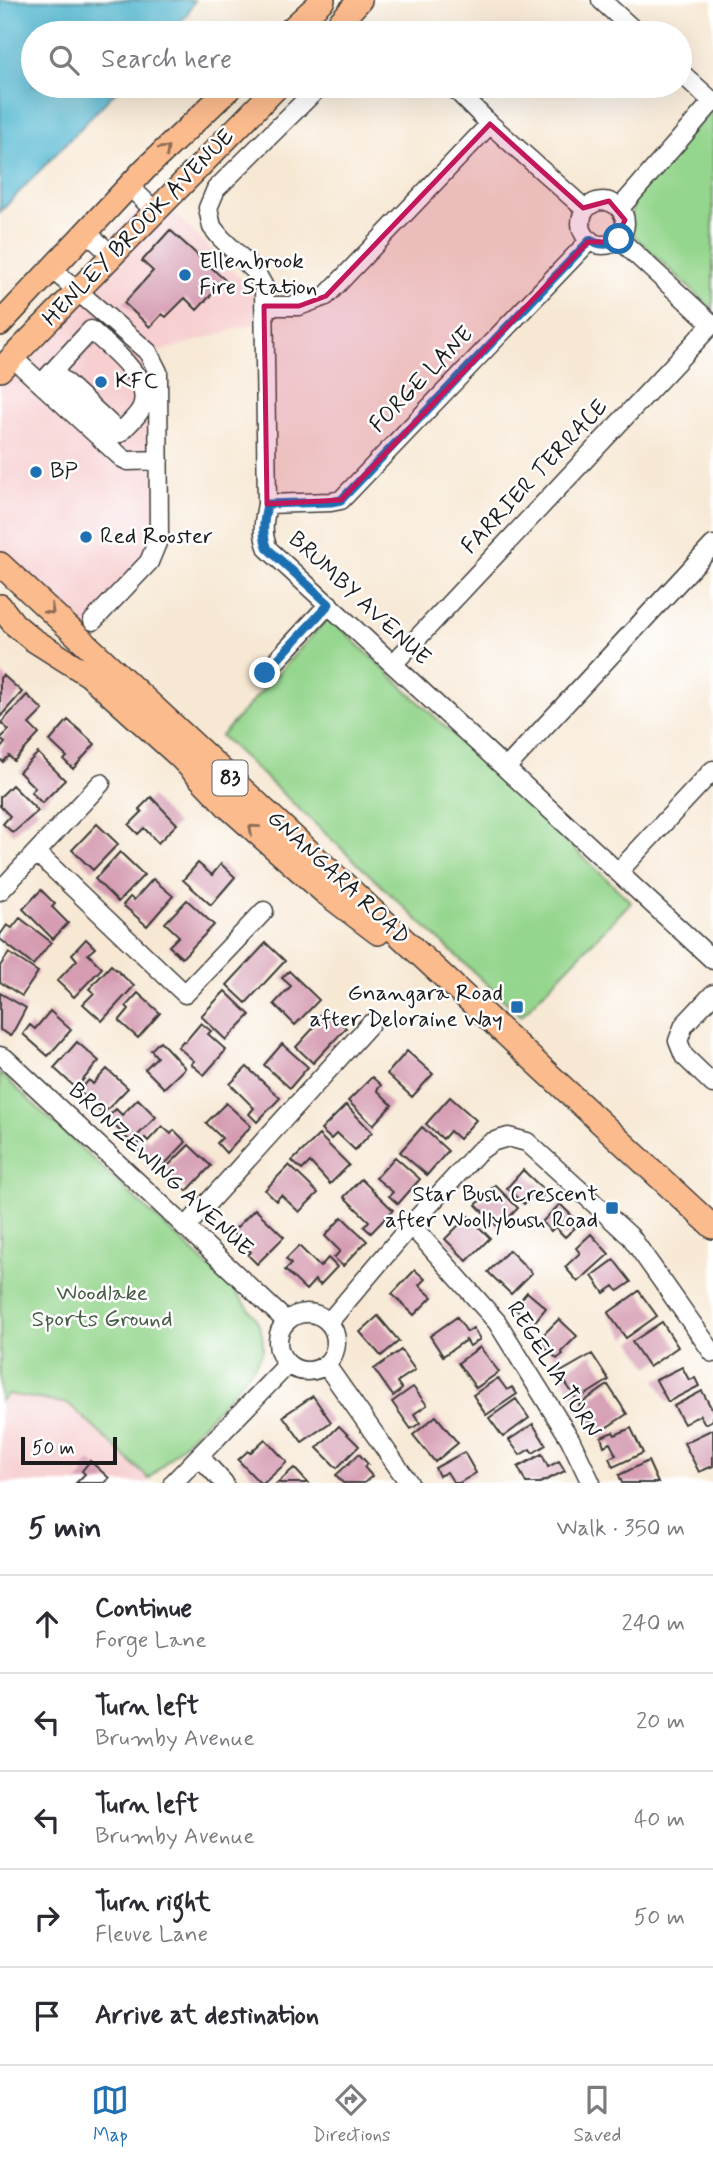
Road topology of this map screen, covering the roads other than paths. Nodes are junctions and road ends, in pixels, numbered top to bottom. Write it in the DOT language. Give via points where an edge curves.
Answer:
graph roads {
  1 [pos="323,0"];
  2 [pos="360,0"];
  3 [pos="601,0"];
  4 [pos="300,21"];
  5 [pos="341,21"];
  6 [pos="625,21"];
  7 [pos="692,83"];
  8 [pos="220,98"];
  9 [pos="266,98"];
  10 [pos="308,98"];
  11 [pos="464,98"];
  12 [pos="713,101"];
  13 [pos="490,124"];
  14 [pos="129,186"];
  15 [pos="620,208"];
  16 [pos="585,209"];
  17 [pos="155,211"];
  18 [pos="86,232"];
  19 [pos="619,239"];
  20 [pos="590,240"];
  21 [pos="112,255"];
  22 [pos="52,269"];
  23 [pos="77,290"];
  24 [pos="264,306"];
  25 [pos="0,324"];
  26 [pos="713,324"];
  27 [pos="7,364"];
  28 [pos="47,377"];
  29 [pos="159,460"];
  30 [pos="267,504"];
  31 [pos="713,545"];
  32 [pos="0,564"];
  33 [pos="329,604"];
  34 [pos="0,606"];
  35 [pos="93,621"];
  36 [pos="394,663"];
  37 [pos="265,673"];
  38 [pos="506,767"];
  39 [pos="713,770"];
  40 [pos="101,783"];
  41 [pos="37,853"];
  42 [pos="619,871"];
  43 [pos="0,891"];
  44 [pos="264,911"];
  45 [pos="713,960"];
  46 [pos="460,992"];
  47 [pos="713,994"];
  48 [pos="370,1024"];
  49 [pos="0,1056"];
  50 [pos="713,1084"];
  51 [pos="411,1225"];
  52 [pos="713,1227"];
  53 [pos="185,1228"];
  54 [pos="286,1321"];
  55 [pos="329,1322"];
  56 [pos="713,1353"];
  57 [pos="288,1364"];
  58 [pos="326,1365"];
  59 [pos="199,1456"];
  60 [pos="173,1483"];
  61 [pos="224,1483"];
  62 [pos="409,1483"];
  63 [pos="591,1483"];
  1 -- 4 [label="main road"];
  2 -- 5 [label="main road"];
  3 -- 6 [label="street"];
  7 -- 12 [label="street"];
  14 -- 8 [label="main road, HENLEY BROOK AVENUE, one-way"];
  9 -- 17 [label="main road, HENLEY BROOK AVENUE"];
  10 -- 24 [label="street, BRUMBY AVENUE" via="216,189 208,208 212,227 255,271 264,288"];
  11 -- 13 [label="street"];
  12 -- 15 [label="street"];
  13 -- 16 [label="street"];
  13 -- 24 [label="street" via="326,296 299,306"];
  14 -- 17 [label="street"];
  14 -- 18 [label="main road, HENLEY BROOK AVENUE"];
  15 -- 16 [label="street" via="602,200"];
  15 -- 19 [label="street" via="625,227"];
  16 -- 20 [label="street" via="581,222"];
  17 -- 21 [label="main road, HENLEY BROOK AVENUE"];
  18 -- 21 [label="street"];
  18 -- 22 [label="main road, HENLEY BROOK AVENUE"];
  19 -- 20 [label="street" via="608,245"];
  19 -- 26 [label="street"];
  20 -- 30 [label="street, FORGE LANE" via="341,500"];
  21 -- 23 [label="main road, HENLEY BROOK AVENUE"];
  22 -- 23 [label="street"];
  22 -- 25 [label="main road, HENLEY BROOK AVENUE"];
  23 -- 27 [label="main road, HENLEY BROOK AVENUE"];
  23 -- 29 [label="street" via="148,352 158,372"];
  24 -- 30 [label="street, BRUMBY AVENUE"];
  26 -- 36 [label="street, FARRIER TERRACE"];
  27 -- 28 [label="street"];
  28 -- 28 [label="street" via="92,330 136,373 143,404 120,433"];
  28 -- 29 [label="street" via="122,458"];
  29 -- 35 [label="street" via="159,538 149,562"];
  30 -- 33 [label="street, BRUMBY AVENUE" via="262,527 268,549"];
  31 -- 38 [label="street"];
  32 -- 46 [label="main road, GNANGARA ROAD / 83, one-way"];
  33 -- 36 [label="street, BRUMBY AVENUE"];
  33 -- 37 [label="street"];
  46 -- 34 [label="main road, GNANGARA ROAD / 83, one-way" via="324,892 228,807 135,715 89,675 32,639"];
  36 -- 38 [label="street, BRUMBY AVENUE"];
  38 -- 42 [label="street, BRUMBY AVENUE"];
  39 -- 42 [label="street"];
  40 -- 41 [label="street"];
  41 -- 43 [label="street"];
  41 -- 44 [label="street" via="184,994"];
  42 -- 45 [label="street, BRUMBY AVENUE"];
  46 -- 52 [label="main road, GNANGARA ROAD / 83"];
  47 -- 50 [label="street" via="684,1025 678,1041 684,1056"];
  48 -- 53 [label="street"];
  49 -- 53 [label="street, BRONZEWING AVENUE"];
  51 -- 55 [label="street"];
  51 -- 56 [label="street" via="478,1152 508,1137 527,1142 631,1237"];
  51 -- 63 [label="street, REGELIA TURN" via="497,1322 570,1439"];
  53 -- 54 [label="street, BRONZEWING AVENUE"];
  54 -- 55 [label="street" via="303,1313"];
  54 -- 57 [label="street" via="278,1338"];
  55 -- 58 [label="street" via="337,1339 333,1358"];
  57 -- 58 [label="street" via="303,1371"];
  57 -- 59 [label="street"];
  58 -- 62 [label="street"];
  59 -- 60 [label="street"];
  59 -- 61 [label="street"];
}
